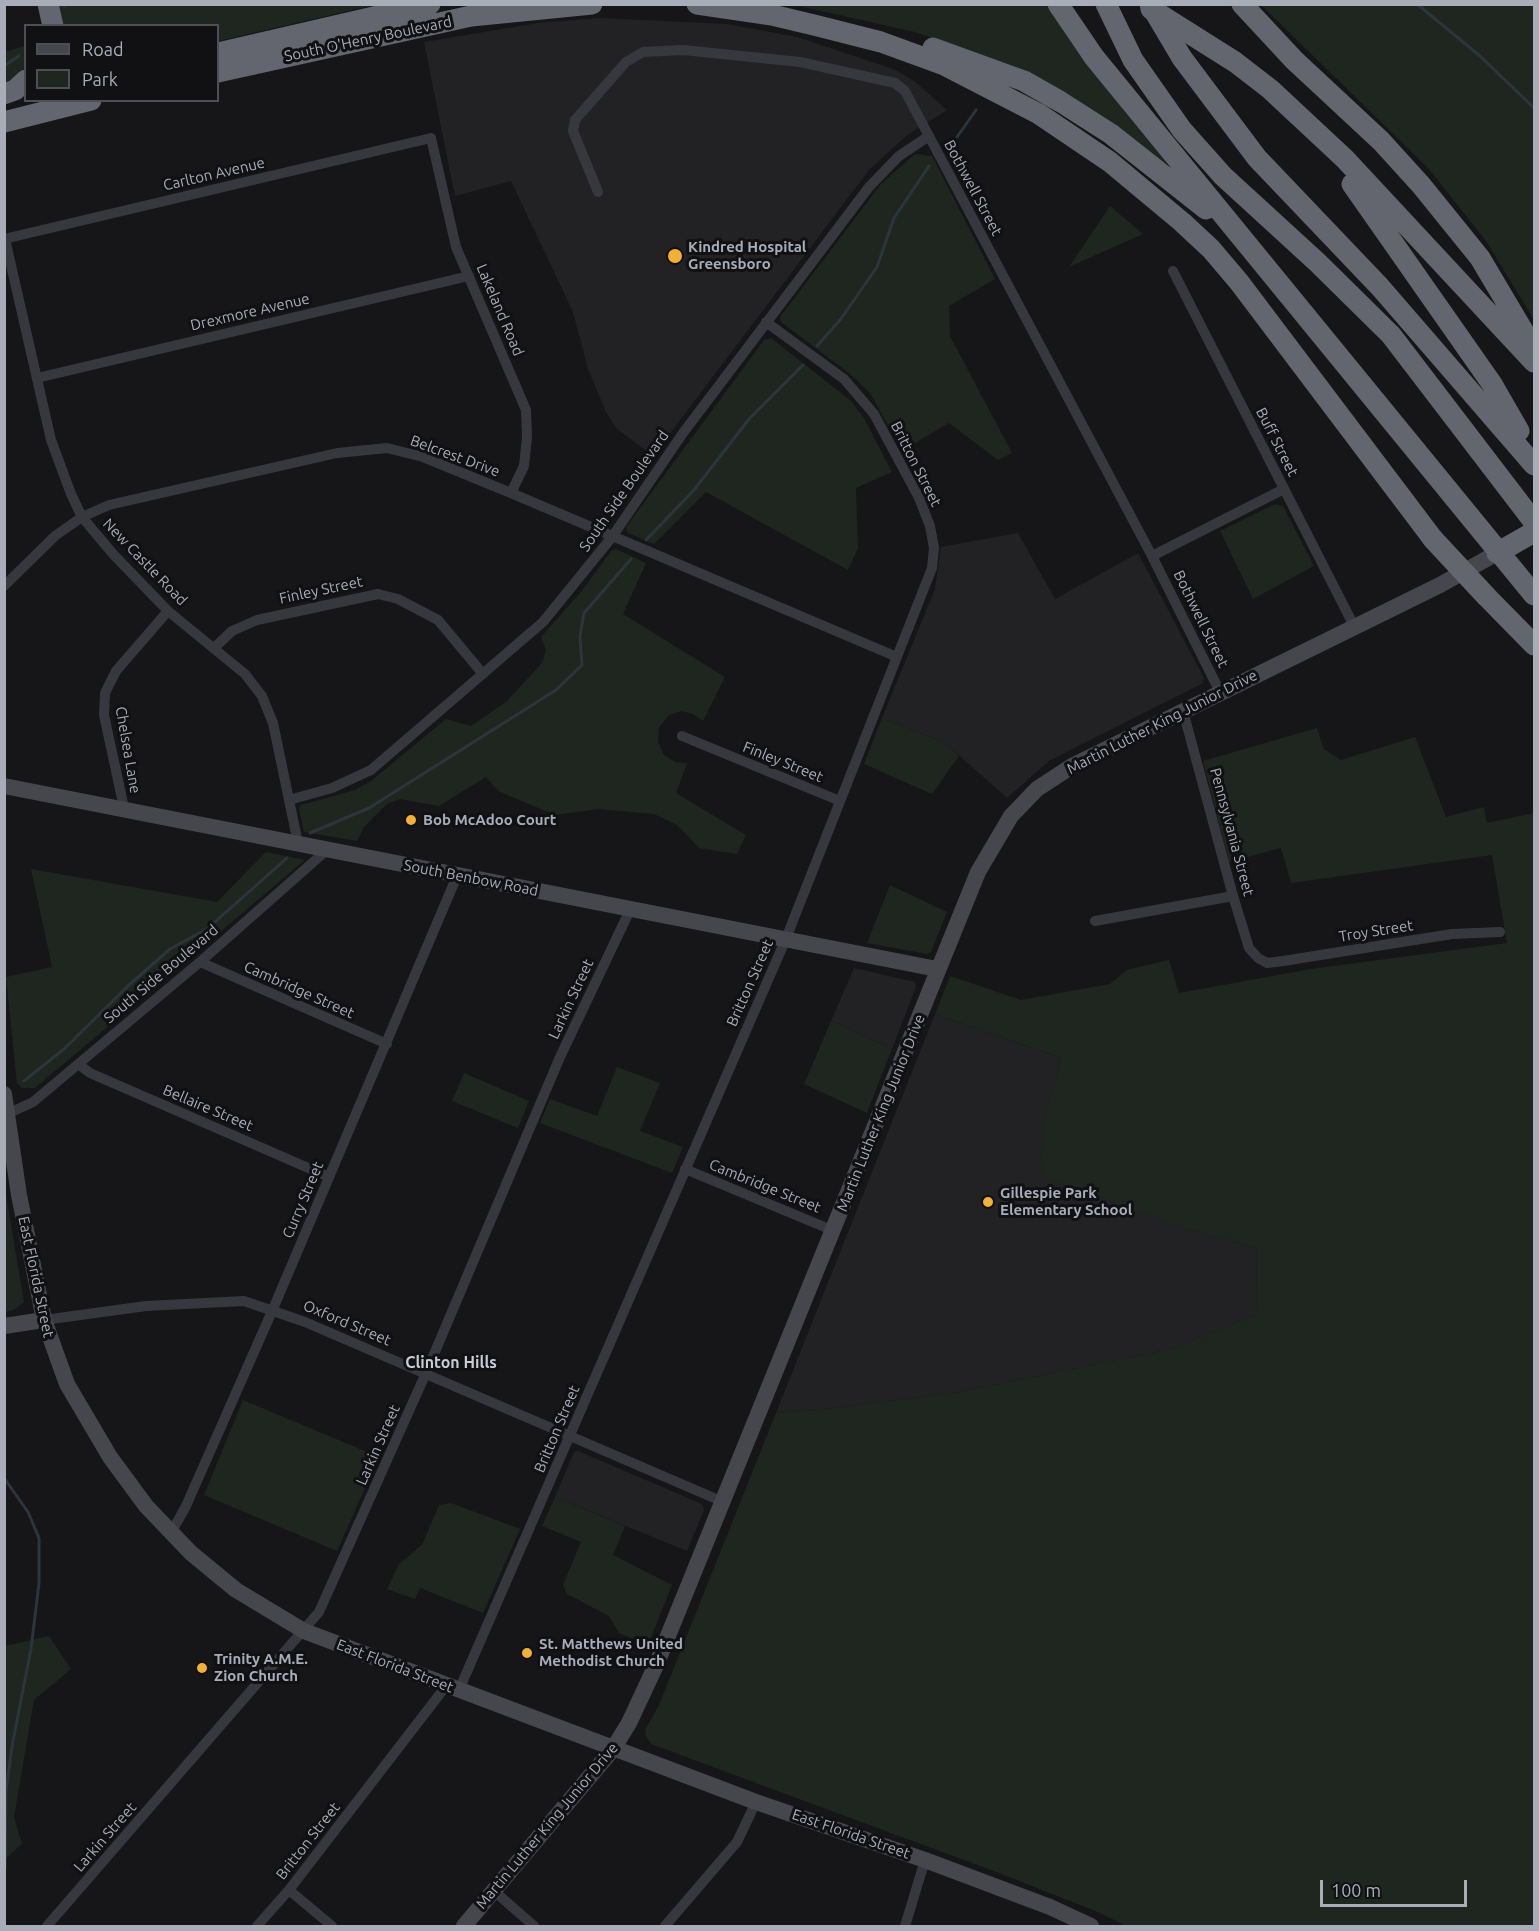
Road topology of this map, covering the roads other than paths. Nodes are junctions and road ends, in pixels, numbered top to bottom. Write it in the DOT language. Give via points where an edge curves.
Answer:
graph roads {
  1 [pos="430,4"];
  2 [pos="592,4"];
  3 [pos="697,4"];
  4 [pos="1058,4"];
  5 [pos="1106,4"];
  6 [pos="1143,4"];
  7 [pos="1150,4"];
  8 [pos="1242,4"];
  9 [pos="772,15"];
  10 [pos="219,53"];
  11 [pos="219,72"];
  12 [pos="24,82"];
  13 [pos="4,94"];
  14 [pos="24,96"];
  15 [pos="4,101"];
  16 [pos="83,102"];
  17 [pos="4,122"];
  18 [pos="1306,124"];
  19 [pos="929,136"];
  20 [pos="431,138"];
  21 [pos="598,192"];
  22 [pos="5,239"];
  23 [pos="1173,271"];
  24 [pos="469,276"];
  25 [pos="1293,301"];
  26 [pos="766,322"];
  27 [pos="1534,350"];
  28 [pos="1534,363"];
  29 [pos="37,378"];
  30 [pos="1534,457"];
  31 [pos="1534,465"];
  32 [pos="1284,489"];
  33 [pos="511,493"];
  34 [pos="82,517"];
  35 [pos="1534,522"];
  36 [pos="1534,532"];
  37 [pos="612,537"];
  38 [pos="1497,553"];
  39 [pos="1152,555"];
  40 [pos="4,586"];
  41 [pos="1534,596"];
  42 [pos="168,611"];
  43 [pos="1354,626"];
  44 [pos="1534,645"];
  45 [pos="214,648"];
  46 [pos="897,657"];
  47 [pos="483,674"];
  48 [pos="1220,692"];
  49 [pos="1183,711"];
  50 [pos="682,736"];
  51 [pos="4,786"];
  52 [pos="289,800"];
  53 [pos="840,801"];
  54 [pos="123,808"];
  55 [pos="298,843"];
  56 [pos="328,849"];
  57 [pos="457,876"];
  58 [pos="1233,896"];
  59 [pos="630,910"];
  60 [pos="1095,921"];
  61 [pos="1500,932"];
  62 [pos="785,941"];
  63 [pos="1258,958"];
  64 [pos="200,962"];
  65 [pos="937,969"];
  66 [pos="387,1044"];
  67 [pos="78,1064"];
  68 [pos="4,1094"];
  69 [pos="7,1114"];
  70 [pos="685,1169"];
  71 [pos="329,1177"];
  72 [pos="834,1231"];
  73 [pos="273,1309"];
  74 [pos="44,1320"];
  75 [pos="4,1326"];
  76 [pos="426,1373"];
  77 [pos="571,1437"];
  78 [pos="721,1501"];
  79 [pos="171,1533"];
  80 [pos="304,1631"];
  81 [pos="452,1688"];
  82 [pos="613,1749"];
  83 [pos="756,1802"];
  84 [pos="925,1860"];
  85 [pos="289,1890"];
  86 [pos="494,1891"];
  87 [pos="47,1926"];
  88 [pos="256,1926"];
  89 [pos="332,1926"];
  90 [pos="464,1926"];
  91 [pos="534,1926"];
  92 [pos="664,1926"];
  93 [pos="905,1926"];
  94 [pos="1091,1926"];
  1 -- 10 [label="highway, South O'Henry Boulevard"];
  2 -- 11 [label="highway, South O'Henry Boulevard" via="471,16"];
  3 -- 9 [label="highway"];
  4 -- 25 [label="highway" via="1094,57"];
  5 -- 35 [label="highway" via="1133,60 1182,130 1223,176 1391,334"];
  6 -- 18 [label="highway" via="1235,62"];
  7 -- 31 [label="highway, bridge" via="1182,58 1257,158 1380,286"];
  8 -- 27 [label="highway" via="1294,60 1381,141 1428,194 1480,258"];
  9 -- 25 [label="highway" via="806,18 918,42 1024,81 1111,134 1168,177 1220,222"];
  9 -- 44 [label="highway, bridge" via="881,42 944,65 1039,114 1118,168 1196,235 1239,282 1433,539"];
  12 -- 13 [label="highway"];
  14 -- 15 [label="highway"];
  16 -- 17 [label="highway"];
  18 -- 28 [label="highway" via="1345,159"];
  18 -- 30 [label="highway" via="1492,384"];
  19 -- 21 [label="street, Bothwell Street" via="916,106 895,83 800,62 683,50 643,52 626,62 574,120 573,131"];
  19 -- 26 [label="street, South Side Boulevard" via="899,156 869,187"];
  19 -- 39 [label="street, Bothwell Street"];
  20 -- 22 [label="street, Carlton Avenue"];
  20 -- 24 [label="street, Lakeland Road" via="456,247"];
  22 -- 29 [label="street, New Castle Road"];
  23 -- 32 [label="street, Buff Street"];
  24 -- 29 [label="street, Drexmore Avenue"];
  24 -- 33 [label="street, Lakeland Road" via="526,410 524,466"];
  25 -- 38 [label="highway"];
  26 -- 37 [label="street, South Side Boulevard"];
  26 -- 46 [label="street, Britton Street" via="860,394 919,498 930,526 932,568"];
  29 -- 34 [label="street, New Castle Road" via="60,472"];
  32 -- 39 [label="street"];
  32 -- 43 [label="street, Buff Street"];
  33 -- 34 [label="street, Belcrest Drive" via="423,457 370,448 109,505"];
  33 -- 37 [label="street, Belcrest Drive"];
  34 -- 40 [label="street, Belcrest Drive" via="55,536"];
  34 -- 42 [label="street, New Castle Road"];
  36 -- 38 [label="highway, Martin Luther King Junior Drive"];
  37 -- 46 [label="street, Belcrest Drive"];
  37 -- 47 [label="street, South Side Boulevard" via="543,622"];
  38 -- 41 [label="highway"];
  38 -- 43 [label="main road, Martin Luther King Junior Drive"];
  39 -- 48 [label="street, Bothwell Street"];
  42 -- 45 [label="street, New Castle Road"];
  42 -- 54 [label="street, Chelsea Lane" via="116,671 105,693 104,715"];
  43 -- 48 [label="main road, Martin Luther King Junior Drive"];
  45 -- 47 [label="street, Finley Street" via="232,632 257,620 378,594 399,599 438,620"];
  45 -- 52 [label="street, New Castle Road" via="245,674 262,696 273,723"];
  46 -- 53 [label="street, Britton Street"];
  47 -- 52 [label="street, South Side Boulevard" via="371,770 332,788"];
  48 -- 49 [label="main road, Martin Luther King Junior Drive"];
  49 -- 58 [label="street, Pennsylvania Street"];
  49 -- 65 [label="main road, Martin Luther King Junior Drive" via="1072,766 1030,796 988,851"];
  50 -- 53 [label="street, Finley Street"];
  51 -- 54 [label="main road, South Benbow Road"];
  52 -- 55 [label="street, New Castle Road"];
  53 -- 62 [label="street, Britton Street"];
  54 -- 55 [label="main road, South Benbow Road"];
  55 -- 56 [label="main road, South Benbow Road"];
  56 -- 57 [label="main road, South Benbow Road"];
  56 -- 64 [label="street, South Side Boulevard"];
  57 -- 59 [label="main road, South Benbow Road"];
  57 -- 66 [label="street, Curry Street"];
  58 -- 60 [label="street"];
  58 -- 63 [label="street, Pennsylvania Street" via="1249,948"];
  59 -- 62 [label="main road, South Benbow Road"];
  59 -- 76 [label="street, Larkin Street" via="560,1057"];
  61 -- 63 [label="street, Troy Street" via="1452,934 1267,963"];
  62 -- 65 [label="main road, South Benbow Road"];
  62 -- 70 [label="street, Britton Street"];
  64 -- 66 [label="street, Cambridge Street"];
  64 -- 67 [label="street, South Side Boulevard"];
  65 -- 72 [label="main road, Martin Luther King Junior Drive"];
  66 -- 71 [label="street, Curry Street"];
  67 -- 69 [label="street, South Side Boulevard" via="33,1102"];
  67 -- 71 [label="street, Bellaire Street" via="90,1073"];
  68 -- 69 [label="main road, East Florida Street"];
  69 -- 74 [label="main road, East Florida Street"];
  70 -- 72 [label="street, Cambridge Street"];
  70 -- 77 [label="street, Britton Street"];
  71 -- 73 [label="street, Curry Street"];
  72 -- 78 [label="main road, Martin Luther King Junior Drive"];
  73 -- 74 [label="street, Oxford Street" via="244,1300 218,1301"];
  73 -- 76 [label="street, Oxford Street"];
  73 -- 79 [label="street, Curry Street"];
  74 -- 75 [label="main road"];
  74 -- 79 [label="main road, East Florida Street" via="67,1384 110,1457"];
  76 -- 77 [label="street, Oxford Street"];
  76 -- 80 [label="street, Larkin Street" via="334,1581 319,1612"];
  77 -- 78 [label="street, Oxford Street"];
  77 -- 81 [label="street, Britton Street"];
  78 -- 82 [label="main road, Martin Luther King Junior Drive" via="657,1663"];
  79 -- 80 [label="main road, East Florida Street" via="236,1590"];
  80 -- 81 [label="main road, East Florida Street"];
  80 -- 87 [label="street, Larkin Street"];
  81 -- 82 [label="main road, East Florida Street"];
  81 -- 85 [label="street, Britton Street"];
  82 -- 83 [label="main road, East Florida Street" via="708,1781"];
  82 -- 86 [label="main road, Martin Luther King Junior Drive"];
  83 -- 84 [label="main road, East Florida Street"];
  83 -- 92 [label="street" via="737,1842"];
  84 -- 93 [label="street"];
  84 -- 94 [label="main road, East Florida Street"];
  85 -- 88 [label="street, Britton Street"];
  85 -- 89 [label="street"];
  86 -- 90 [label="main road, Martin Luther King Junior Drive"];
  86 -- 91 [label="street"];
}
